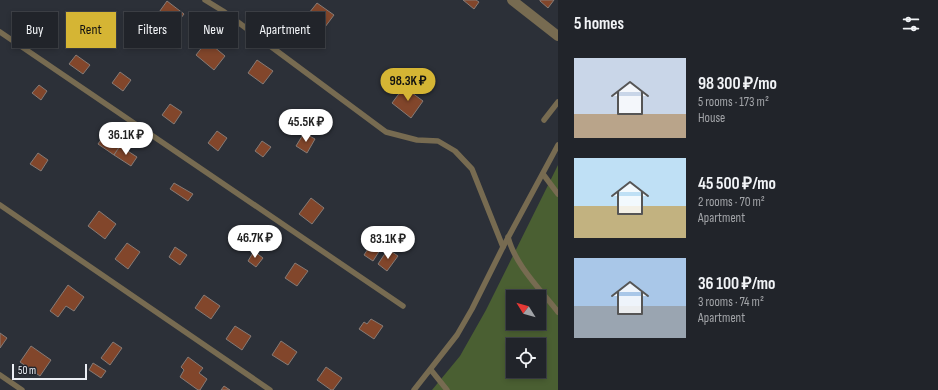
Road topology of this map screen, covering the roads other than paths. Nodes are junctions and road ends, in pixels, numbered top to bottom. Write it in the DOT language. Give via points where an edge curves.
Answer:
graph roads {
  1 [pos="205,0"];
  2 [pos="512,0"];
  3 [pos="0,32"];
  4 [pos="558,36"];
  5 [pos="558,102"];
  6 [pos="544,120"];
  7 [pos="558,145"];
  8 [pos="542,174"];
  9 [pos="558,194"];
  10 [pos="0,205"];
  11 [pos="508,237"];
  12 [pos="503,247"];
  13 [pos="403,306"];
  14 [pos="558,312"];
  15 [pos="431,370"];
  16 [pos="0,375"];
  17 [pos="22,390"];
  18 [pos="270,390"];
  19 [pos="414,390"];
  20 [pos="447,390"];
  1 -- 12 [label="lane" via="386,132 417,140 438,141 455,151 472,169"];
  2 -- 4 [label="street"];
  3 -- 13 [label="lane"];
  5 -- 6 [label="lane"];
  7 -- 8 [label="lane"];
  8 -- 9 [label="lane"];
  8 -- 11 [label="lane"];
  10 -- 18 [label="lane"];
  11 -- 12 [label="lane"];
  11 -- 14 [label="lane" via="518,260"];
  12 -- 15 [label="lane" via="457,336"];
  15 -- 19 [label="lane"];
  15 -- 20 [label="lane"];
  16 -- 17 [label="lane"];
}
